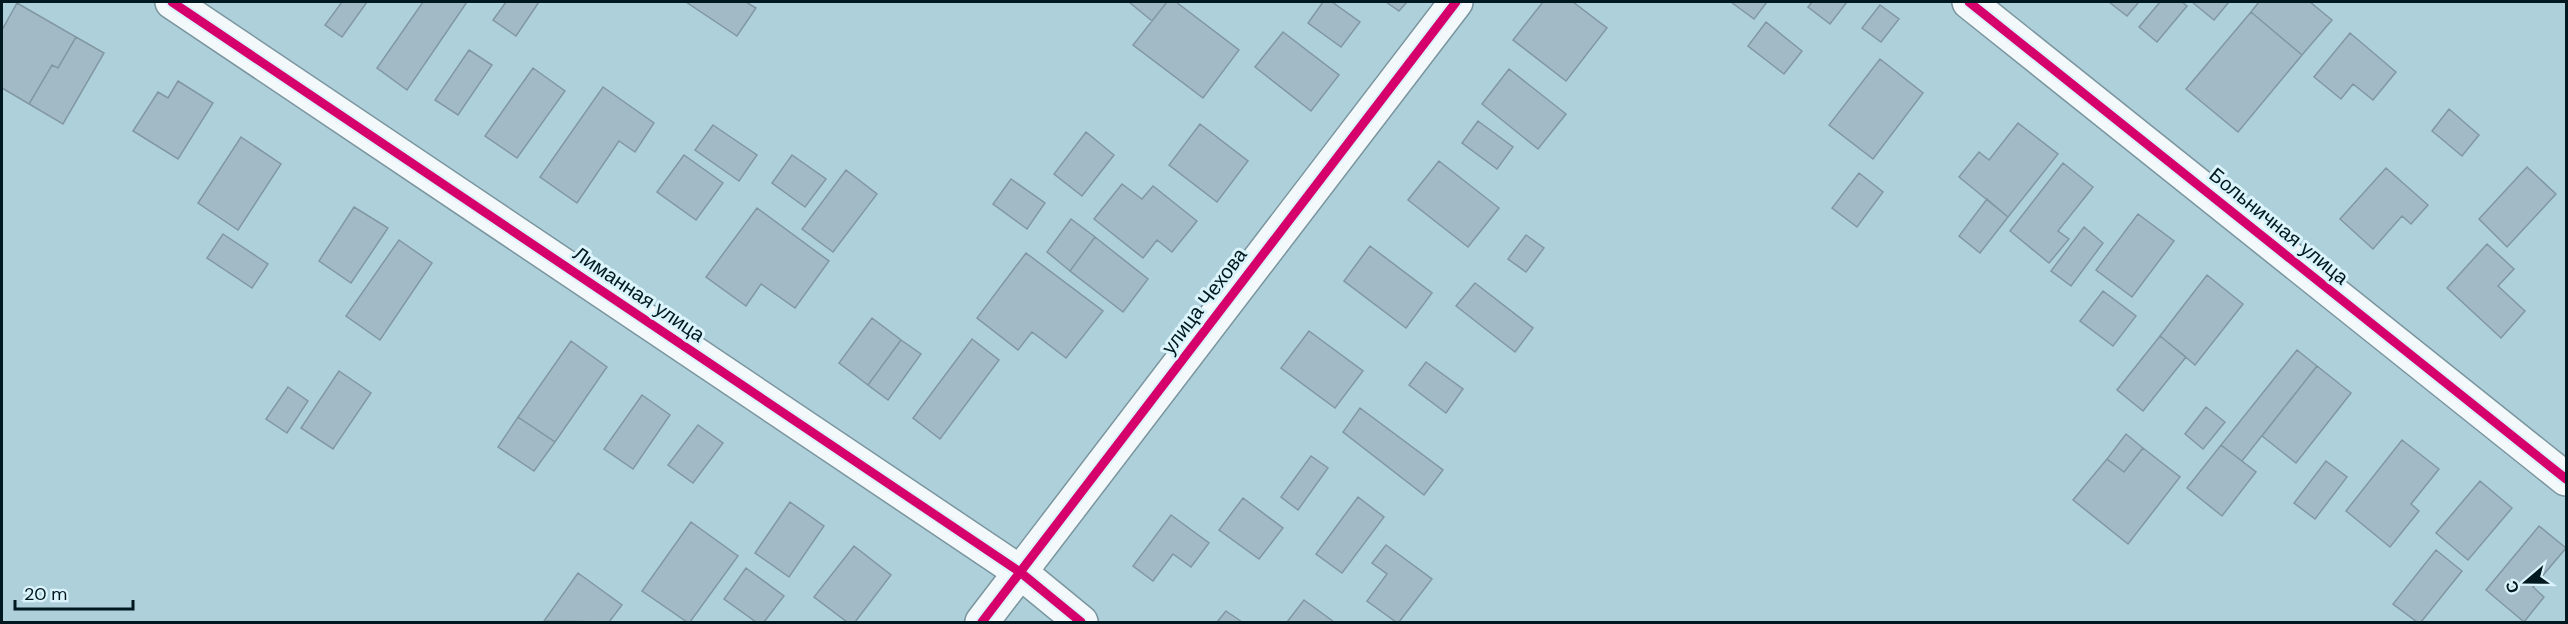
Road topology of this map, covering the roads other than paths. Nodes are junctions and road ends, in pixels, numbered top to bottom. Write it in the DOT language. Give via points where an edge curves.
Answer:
graph roads {
  1 [pos="172,2"];
  2 [pos="1456,2"];
  3 [pos="1969,2"];
  4 [pos="2566,479"];
  5 [pos="1020,572"];
  6 [pos="982,622"];
  7 [pos="1081,622"];
  1 -- 5 [label="street, Лиманная улица"];
  2 -- 5 [label="street, улица Чехова"];
  3 -- 4 [label="street, Больничная улица"];
  5 -- 6 [label="street, улица Чехова"];
  5 -- 7 [label="street, Лиманная улица"];
}
